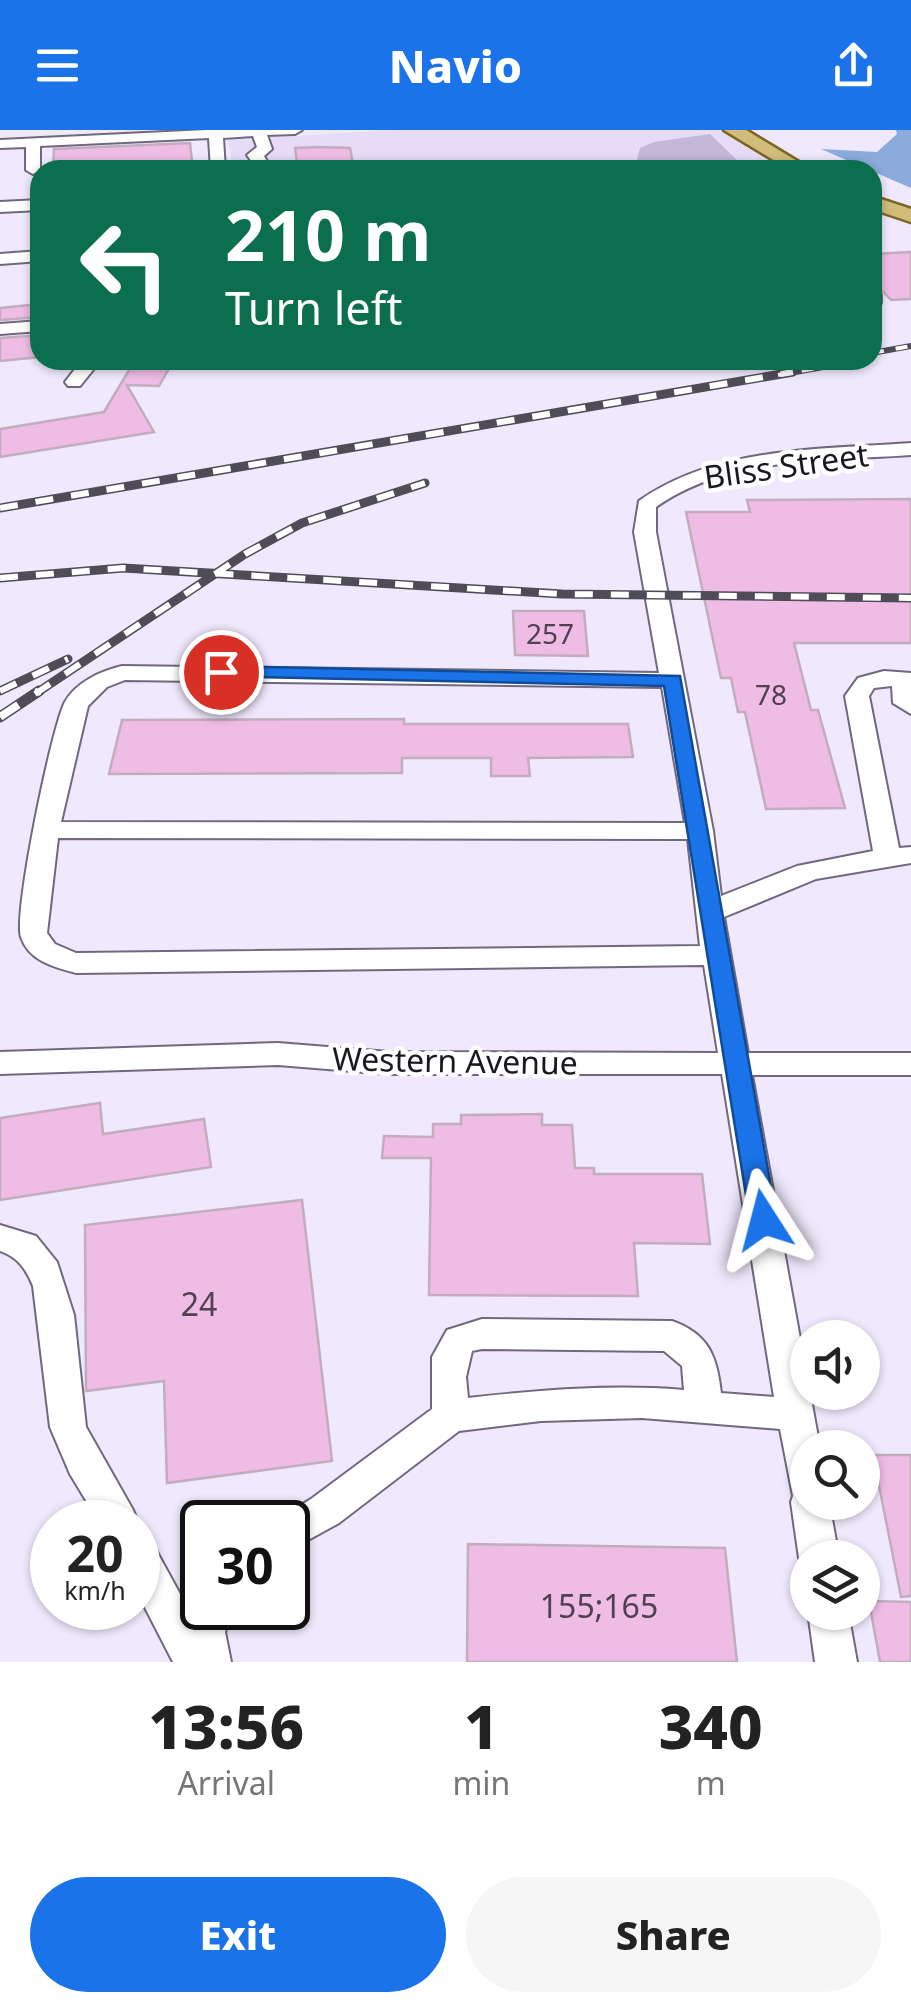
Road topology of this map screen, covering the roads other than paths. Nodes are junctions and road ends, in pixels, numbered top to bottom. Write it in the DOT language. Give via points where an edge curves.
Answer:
graph roads {
  1 [pos="295,130"];
  2 [pos="733,130"];
  3 [pos="216,132"];
  4 [pos="259,132"];
  5 [pos="33,143"];
  6 [pos="0,144"];
  7 [pos="33,160"];
  8 [pos="217,160"];
  9 [pos="260,160"];
  10 [pos="786,160"];
  11 [pos="30,206"];
  12 [pos="882,206"];
  13 [pos="0,207"];
  14 [pos="911,216"];
  15 [pos="30,257"];
  16 [pos="0,259"];
  17 [pos="30,327"];
  18 [pos="0,329"];
  19 [pos="84,370"];
  20 [pos="74,382"];
  21 [pos="911,449"];
  22 [pos="907,679"];
  23 [pos="673,680"];
  24 [pos="911,708"];
  25 [pos="46,830"];
  26 [pos="700,831"];
  27 [pos="899,856"];
  28 [pos="709,913"];
  29 [pos="717,955"];
  30 [pos="0,1063"];
  31 [pos="738,1064"];
  32 [pos="911,1064"];
  33 [pos="0,1238"];
  34 [pos="704,1408"];
  35 [pos="796,1415"];
  36 [pos="451,1416"];
  37 [pos="798,1430"];
  38 [pos="107,1500"];
  39 [pos="310,1520"];
  40 [pos="160,1597"];
  41 [pos="206,1630"];
  42 [pos="831,1630"];
  43 [pos="195,1662"];
  44 [pos="210,1662"];
  45 [pos="836,1662"];
  1 -- 4 [label="street"];
  2 -- 10 [label="main road"];
  3 -- 4 [label="street"];
  3 -- 5 [label="street"];
  3 -- 8 [label="street"];
  4 -- 9 [label="street" via="265,149 254,155"];
  5 -- 6 [label="street"];
  5 -- 7 [label="street"];
  11 -- 13 [label="street"];
  12 -- 14 [label="main road"];
  15 -- 16 [label="street"];
  17 -- 18 [label="street"];
  19 -- 20 [label="street"];
  21 -- 23 [label="street, Bliss Street" via="731,466 663,489 646,505 645,532"];
  22 -- 24 [label="street" via="905,703"];
  22 -- 27 [label="street" via="866,683 857,696"];
  23 -- 25 [label="street" via="122,673 99,682 76,704"];
  23 -- 26 [label="street, Bliss Street"];
  25 -- 26 [label="street"];
  25 -- 29 [label="street" via="33,932 51,957 76,963"];
  26 -- 28 [label="street, Bliss Street"];
  27 -- 28 [label="street" via="805,870"];
  28 -- 29 [label="street, Bliss Street"];
  29 -- 31 [label="street, Bliss Street"];
  30 -- 31 [label="street, Western Avenue" via="278,1054 388,1063"];
  31 -- 32 [label="street, Western Avenue"];
  31 -- 35 [label="street, Bliss Street"];
  33 -- 38 [label="street" via="37,1254 54,1296 68,1428"];
  34 -- 35 [label="street"];
  34 -- 36 [label="street" via="642,1402"];
  34 -- 36 [label="street" via="699,1360 672,1336 482,1334 460,1340 450,1357"];
  35 -- 37 [label="street, Bliss Street"];
  36 -- 39 [label="street"];
  40 -- 43 [label="street"];
  41 -- 44 [label="street"];
  42 -- 45 [label="street"];
}
